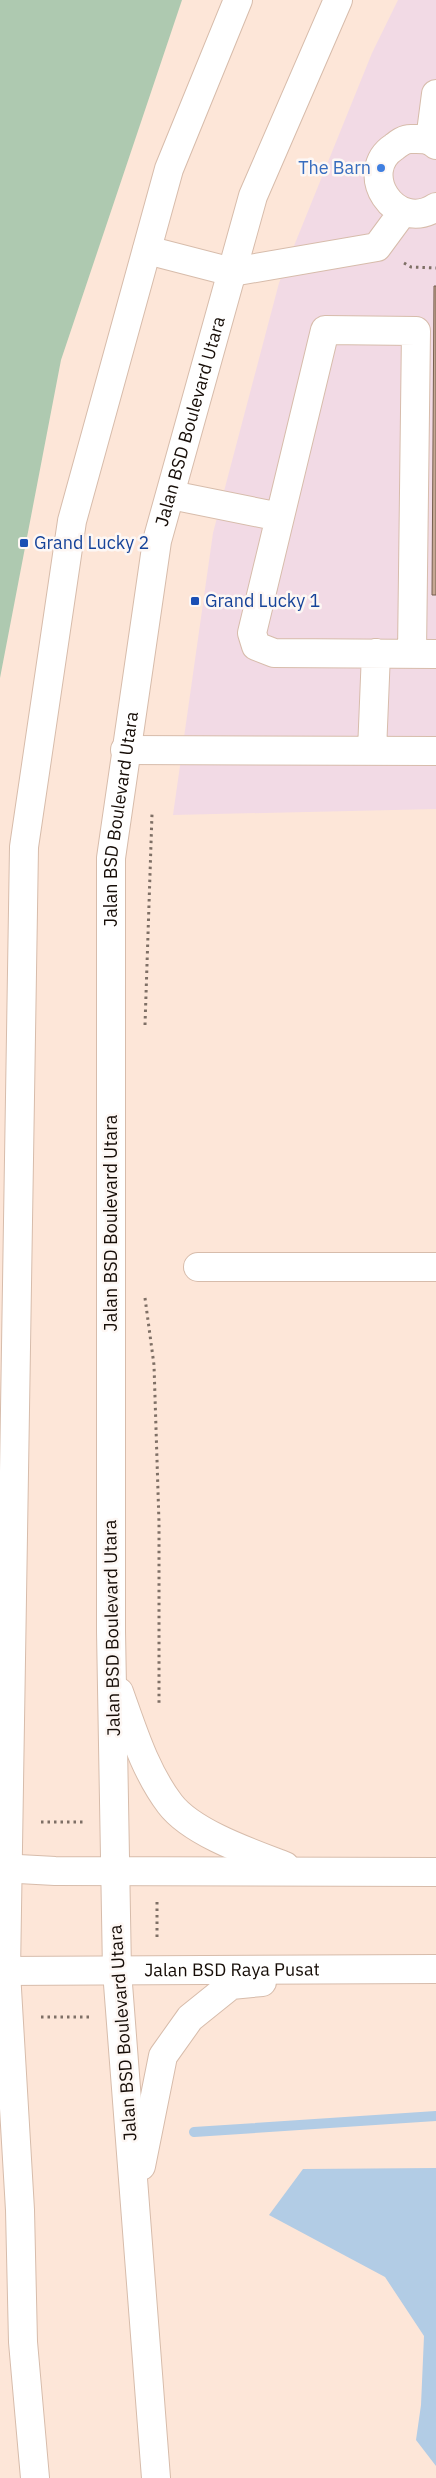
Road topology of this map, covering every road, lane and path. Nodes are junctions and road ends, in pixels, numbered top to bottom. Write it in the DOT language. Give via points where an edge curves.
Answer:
graph roads {
  1 [pos="238,0"];
  2 [pos="338,0"];
  3 [pos="436,94"];
  4 [pos="433,142"];
  5 [pos="436,207"];
  6 [pos="402,213"];
  7 [pos="147,250"];
  8 [pos="232,272"];
  9 [pos="171,496"];
  10 [pos="280,517"];
  11 [pos="376,653"];
  12 [pos="424,654"];
  13 [pos="126,750"];
  14 [pos="372,751"];
  15 [pos="436,751"];
  16 [pos="152,813"];
  17 [pos="145,1029"];
  18 [pos="198,1267"];
  19 [pos="436,1267"];
  20 [pos="144,1294"];
  21 [pos="11,1613"];
  22 [pos="0,1646"];
  23 [pos="112,1672"];
  24 [pos="159,1715"];
  25 [pos="7,1822"];
  26 [pos="115,1822"];
  27 [pos="3,1869"];
  28 [pos="116,1870"];
  29 [pos="156,1870"];
  30 [pos="298,1871"];
  31 [pos="436,1872"];
  32 [pos="380,1969"];
  33 [pos="436,1969"];
  34 [pos="3,1971"];
  35 [pos="117,1971"];
  36 [pos="158,1971"];
  37 [pos="120,2016"];
  38 [pos="9,2018"];
  39 [pos="0,2129"];
  40 [pos="134,2197"];
  41 [pos="20,2210"];
  42 [pos="35,2478"];
  43 [pos="156,2478"];
  1 -- 7 [label="main road" via="169,169"];
  2 -- 8 [label="main road, Jalan BSD Boulevard Utara" via="253,196"];
  3 -- 4 [label="main road"];
  4 -- 6 [label="main road" via="406,139 386,152 378,174 384,198"];
  5 -- 6 [label="main road" via="427,213"];
  6 -- 8 [label="main road" via="377,247"];
  7 -- 8 [label="main road"];
  7 -- 21 [label="main road" via="72,521 24,847"];
  8 -- 9 [label="main road, Jalan BSD Boulevard Utara"];
  9 -- 10 [label="main road"];
  9 -- 13 [label="main road, Jalan BSD Boulevard Utara" via="157,541"];
  10 -- 11 [label="main road" via="252,633 256,646 274,653"];
  10 -- 12 [label="main road" via="325,330 416,331"];
  11 -- 12 [label="main road"];
  11 -- 14 [label="main road"];
  13 -- 14 [label="main road"];
  13 -- 23 [label="main road, Jalan BSD Boulevard Utara" via="111,858"];
  14 -- 15 [label="main road"];
  16 -- 17 [label="path"];
  18 -- 19 [label="main road"];
  20 -- 24 [label="path" via="154,1365 159,1523"];
  21 -- 22 [label="main road"];
  21 -- 25 [label="main road"];
  23 -- 26 [label="main road, Jalan BSD Boulevard Utara"];
  23 -- 30 [label="main road" via="146,1766 171,1806 226,1843"];
  25 -- 26 [label="path"];
  25 -- 27 [label="main road"];
  26 -- 28 [label="main road, Jalan BSD Boulevard Utara"];
  27 -- 28 [label="main road"];
  27 -- 34 [label="main road"];
  28 -- 29 [label="main road"];
  28 -- 35 [label="main road, Jalan BSD Boulevard Utara"];
  29 -- 30 [label="main road"];
  29 -- 36 [label="path"];
  30 -- 31 [label="main road"];
  32 -- 33 [label="main road, Jalan BSD Raya Pusat"];
  32 -- 36 [label="main road, Jalan BSD Raya Pusat"];
  32 -- 40 [label="main road" via="231,1985 190,2018 163,2056"];
  34 -- 35 [label="main road, Jalan BSD Raya Pusat"];
  34 -- 38 [label="main road"];
  35 -- 36 [label="main road, Jalan BSD Raya Pusat"];
  35 -- 37 [label="main road, Jalan BSD Boulevard Utara"];
  37 -- 38 [label="path"];
  37 -- 40 [label="main road, Jalan BSD Boulevard Utara"];
  38 -- 41 [label="main road"];
  39 -- 41 [label="main road"];
  40 -- 43 [label="main road, Jalan BSD Boulevard Utara"];
  41 -- 42 [label="main road" via="23,2342"];
}
